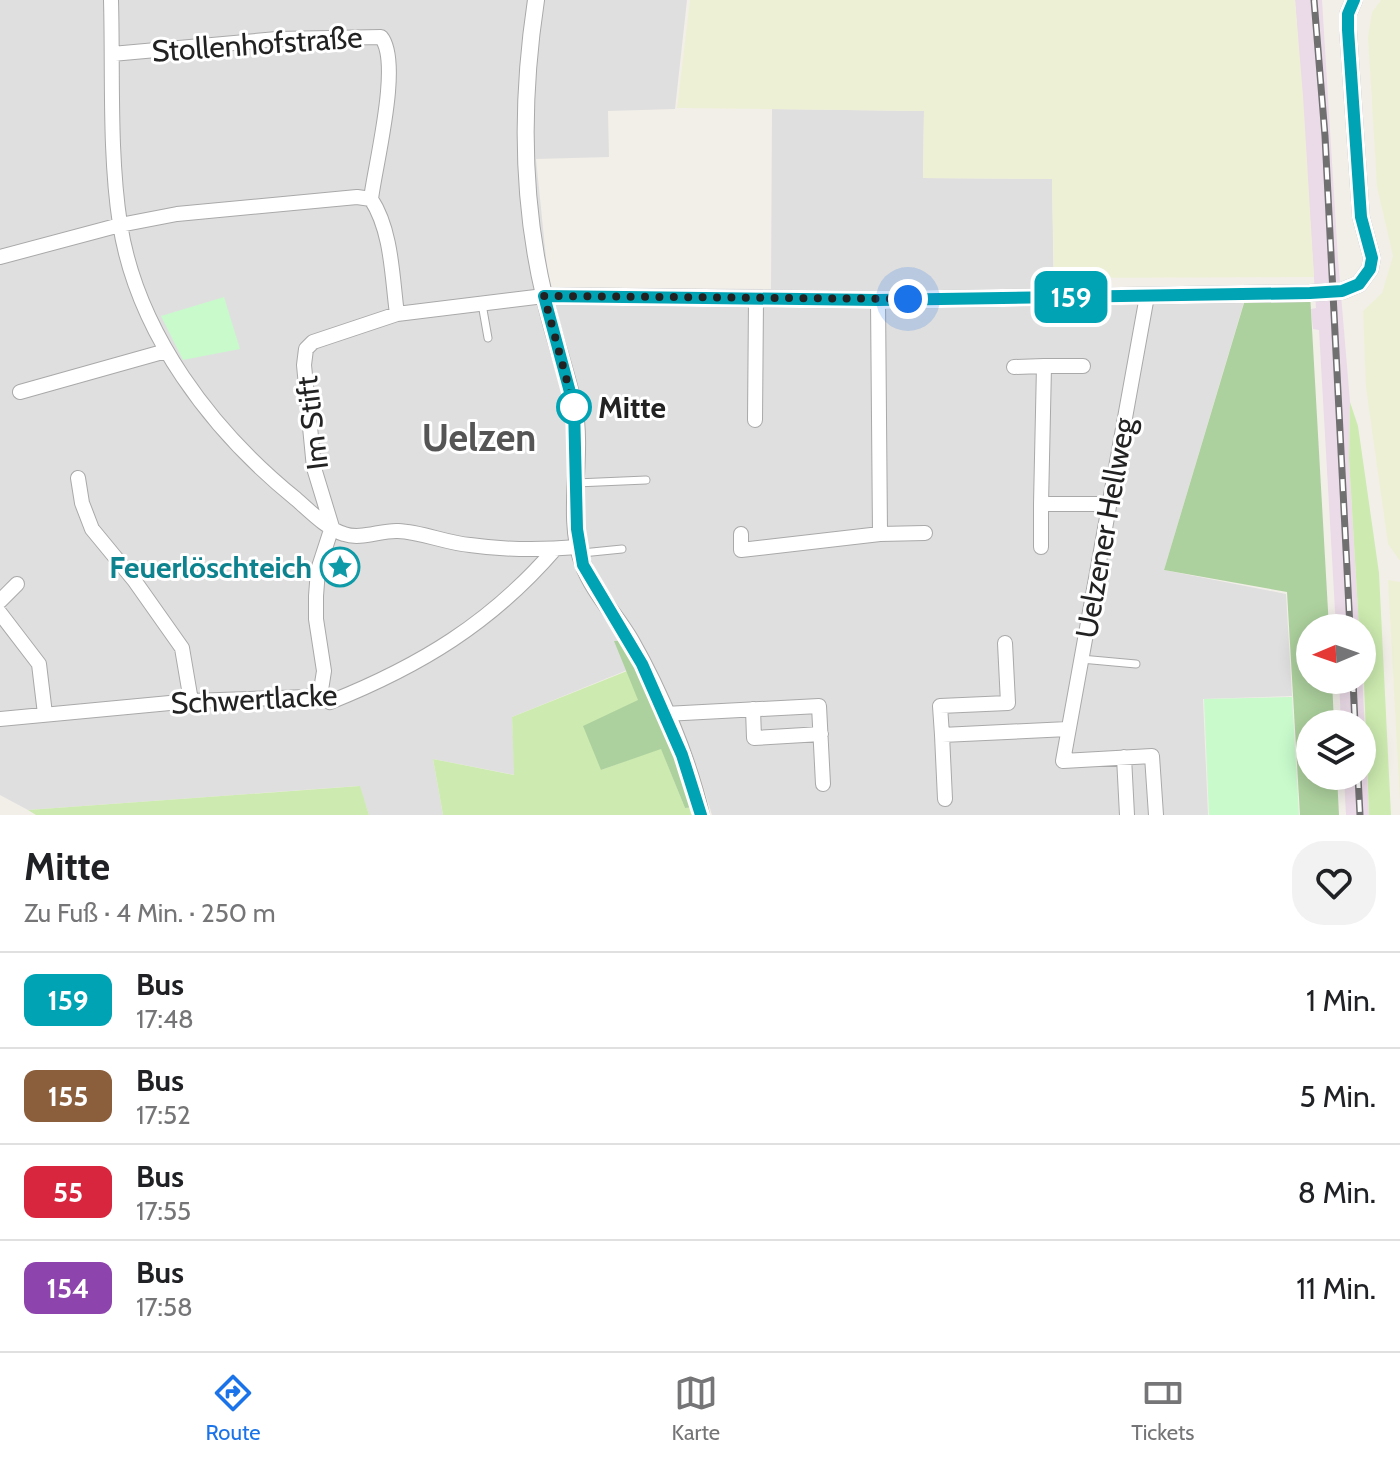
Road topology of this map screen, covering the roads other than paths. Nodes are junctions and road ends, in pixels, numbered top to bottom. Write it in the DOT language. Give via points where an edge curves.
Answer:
graph roads {
  1 [pos="111,0"];
  2 [pos="536,0"];
  3 [pos="1354,0"];
  4 [pos="112,54"];
  5 [pos="371,199"];
  6 [pos="120,225"];
  7 [pos="0,257"];
  8 [pos="544,296"];
  9 [pos="1147,296"];
  10 [pos="756,299"];
  11 [pos="878,300"];
  12 [pos="482,304"];
  13 [pos="397,314"];
  14 [pos="488,338"];
  15 [pos="166,351"];
  16 [pos="1044,366"];
  17 [pos="1083,366"];
  18 [pos="1014,367"];
  19 [pos="20,392"];
  20 [pos="755,420"];
  21 [pos="78,478"];
  22 [pos="646,480"];
  23 [pos="576,483"];
  24 [pos="1041,504"];
  25 [pos="1109,504"];
  26 [pos="332,527"];
  27 [pos="925,533"];
  28 [pos="880,534"];
  29 [pos="1041,547"];
  30 [pos="741,548"];
  31 [pos="555,549"];
  32 [pos="622,549"];
  33 [pos="579,550"];
  34 [pos="17,584"];
  35 [pos="0,601"];
  36 [pos="0,613"];
  37 [pos="1005,643"];
  38 [pos="1081,659"];
  39 [pos="1136,664"];
  40 [pos="321,690"];
  41 [pos="191,701"];
  42 [pos="1008,703"];
  43 [pos="753,709"];
  44 [pos="45,714"];
  45 [pos="665,714"];
  46 [pos="0,719"];
  47 [pos="1068,729"];
  48 [pos="1009,732"];
  49 [pos="821,734"];
  50 [pos="942,735"];
  51 [pos="1124,757"];
  52 [pos="823,784"];
  53 [pos="945,799"];
  54 [pos="701,815"];
  55 [pos="1127,815"];
  56 [pos="1156,815"];
  1 -- 4 [label="street"];
  2 -- 8 [label="street" via="525,132 529,214"];
  3 -- 9 [label="street" via="1348,30 1361,217 1372,258 1365,277 1342,291"];
  4 -- 5 [label="street, Stollenhofstraße" via="277,39 381,37 388,62 388,109"];
  4 -- 6 [label="street"];
  5 -- 6 [label="street" via="230,207"];
  5 -- 13 [label="street, Stollenhofstraße" via="388,249"];
  6 -- 7 [label="street"];
  6 -- 15 [label="street" via="142,300"];
  8 -- 10 [label="street"];
  8 -- 12 [label="street, Im Stift"];
  8 -- 23 [label="street" via="574,407"];
  9 -- 11 [label="street"];
  9 -- 25 [label="street, Uelzener Hellweg"];
  10 -- 11 [label="street"];
  10 -- 20 [label="street"];
  11 -- 28 [label="street"];
  12 -- 13 [label="street, Im Stift"];
  12 -- 14 [label="lane"];
  13 -- 26 [label="street, Im Stift" via="313,342 306,349 314,468"];
  15 -- 19 [label="street"];
  15 -- 26 [label="street" via="226,433"];
  16 -- 17 [label="street"];
  16 -- 18 [label="street"];
  16 -- 24 [label="street"];
  21 -- 41 [label="street" via="92,529 182,648"];
  22 -- 23 [label="lane"];
  23 -- 33 [label="street"];
  24 -- 25 [label="street"];
  24 -- 29 [label="street"];
  25 -- 38 [label="street, Uelzener Hellweg"];
  26 -- 31 [label="street" via="353,536 398,531 469,545"];
  26 -- 40 [label="street" via="317,583"];
  27 -- 28 [label="street"];
  28 -- 30 [label="street"];
  31 -- 33 [label="street"];
  31 -- 40 [label="street, Schwertlacke" via="524,585 425,658 330,702"];
  32 -- 33 [label="lane"];
  33 -- 45 [label="street"];
  34 -- 35 [label="street"];
  36 -- 44 [label="street" via="39,664"];
  37 -- 42 [label="street"];
  38 -- 39 [label="lane"];
  38 -- 47 [label="street, Uelzener Hellweg"];
  40 -- 41 [label="street, Schwertlacke" via="308,697"];
  41 -- 44 [label="street, Schwertlacke"];
  42 -- 48 [label="street"];
  42 -- 50 [label="street" via="940,706"];
  43 -- 45 [label="street"];
  43 -- 49 [label="street" via="819,706"];
  43 -- 49 [label="street" via="754,738"];
  44 -- 46 [label="street, Schwertlacke"];
  45 -- 54 [label="street"];
  47 -- 48 [label="street"];
  47 -- 51 [label="street, Uelzener Hellweg" via="1063,761"];
  48 -- 50 [label="street"];
  49 -- 52 [label="street"];
  50 -- 53 [label="street"];
  51 -- 55 [label="street"];
  51 -- 56 [label="street" via="1152,756"];
}
